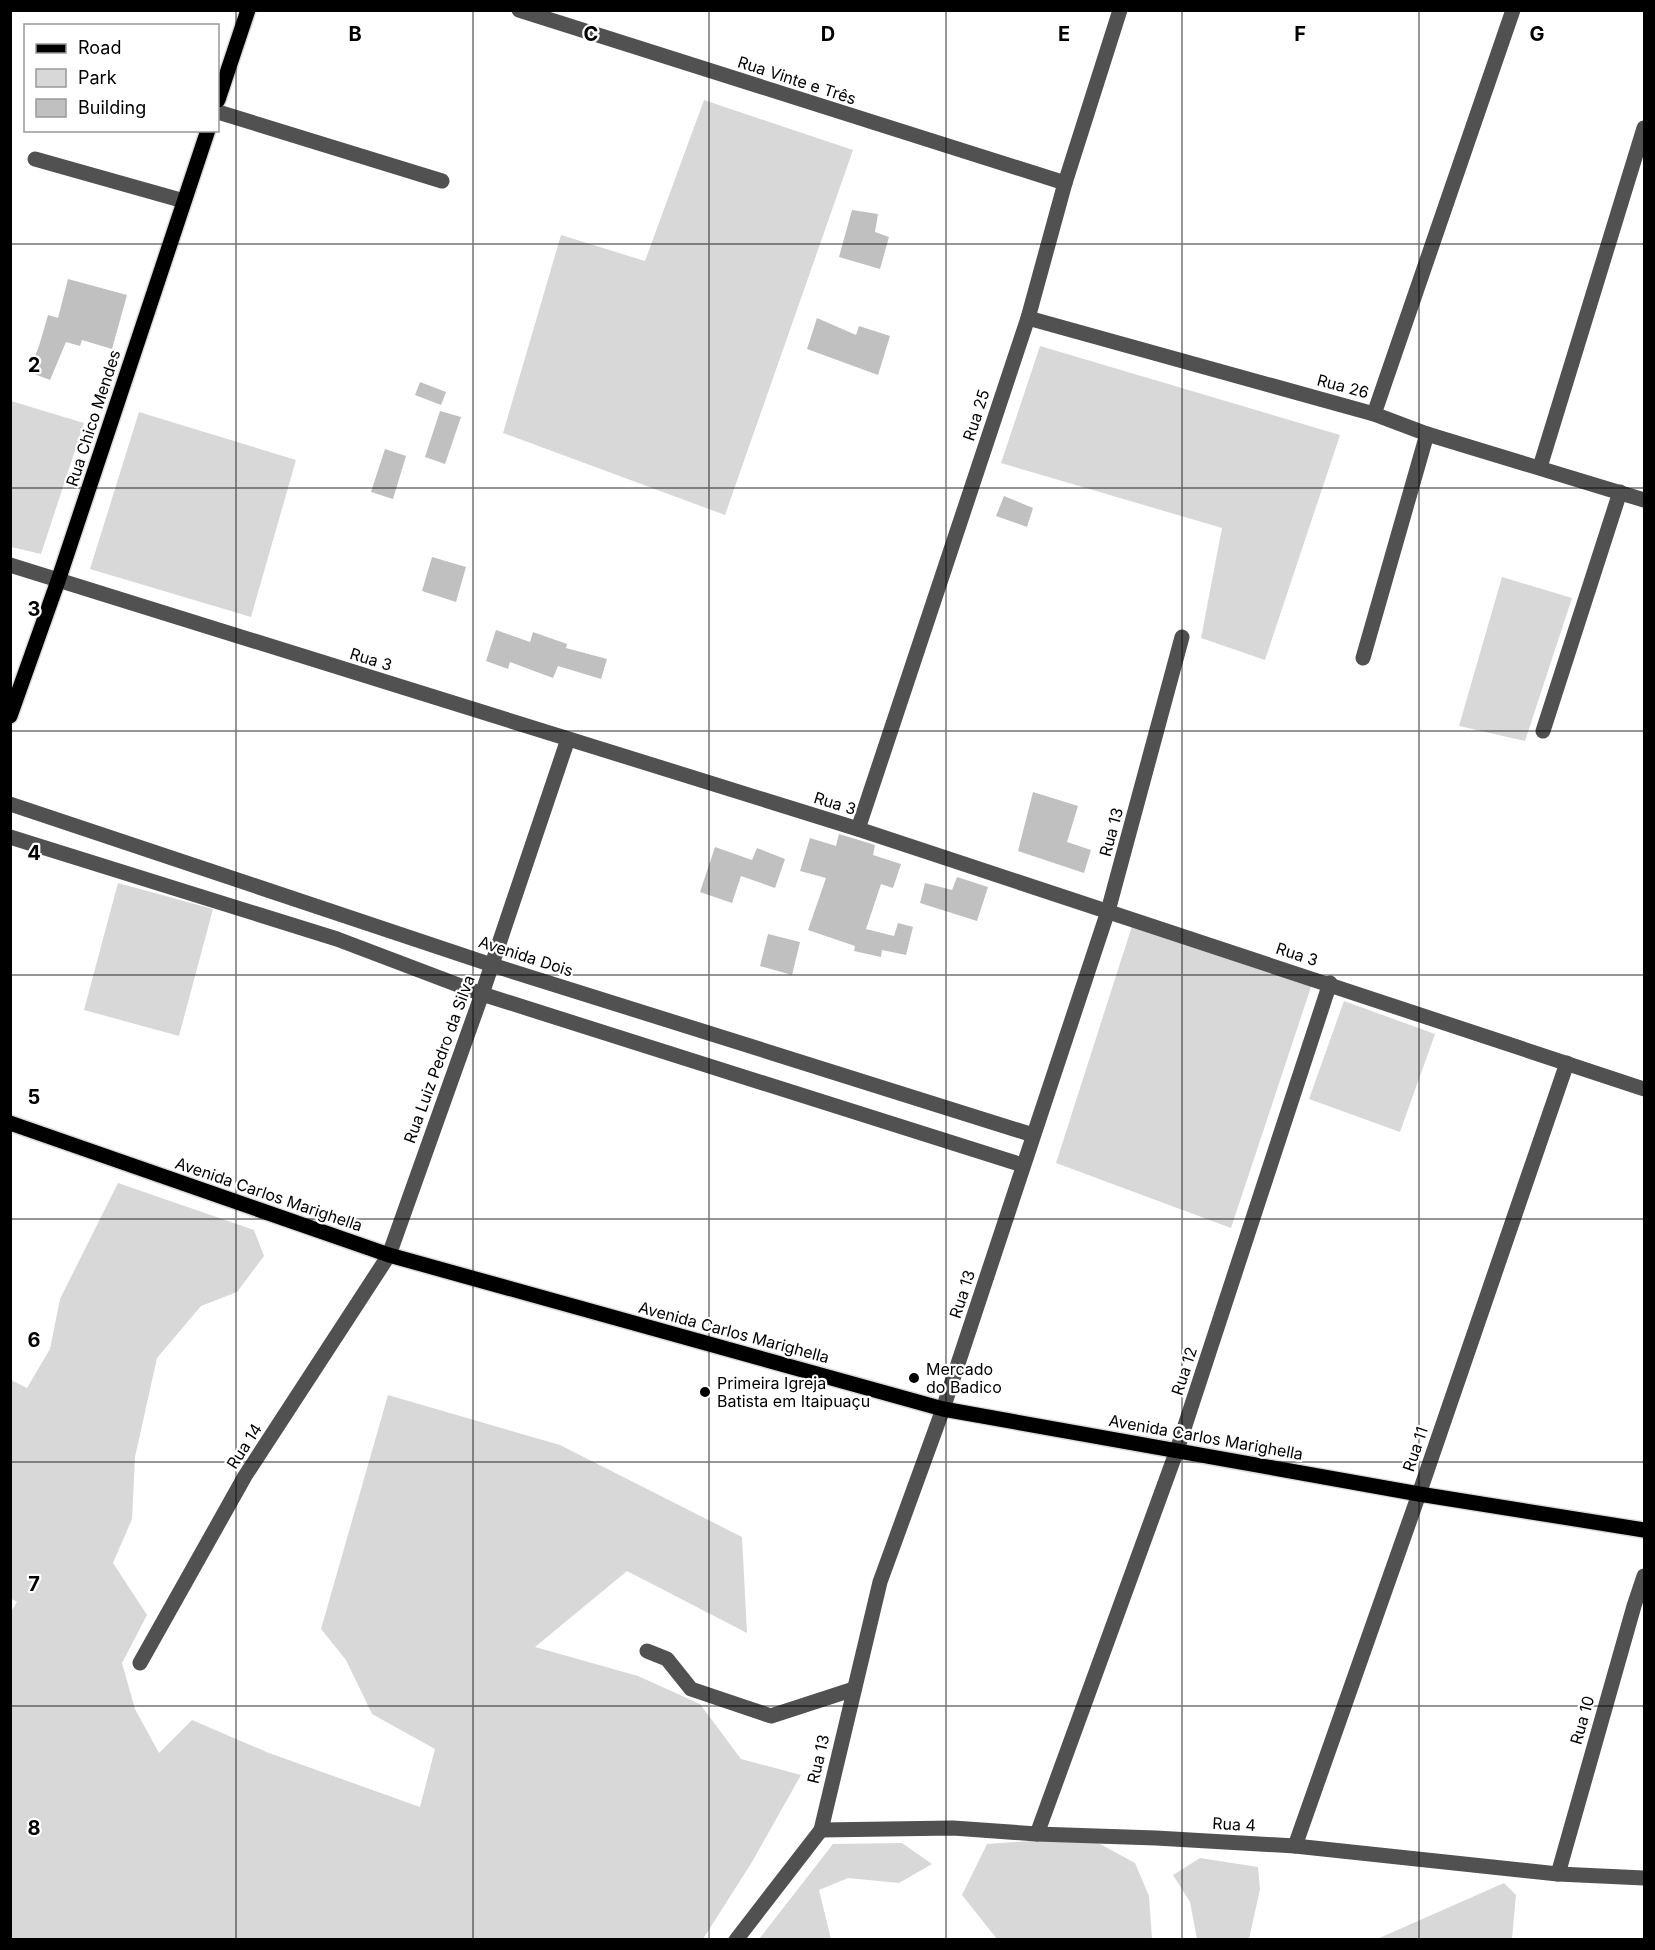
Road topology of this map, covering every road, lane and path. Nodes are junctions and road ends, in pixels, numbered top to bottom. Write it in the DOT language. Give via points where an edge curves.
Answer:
graph roads {
  1 [pos="248,10"];
  2 [pos="519,10"];
  3 [pos="1120,10"];
  4 [pos="1513,10"];
  5 [pos="219,97"];
  6 [pos="219,112"];
  7 [pos="1644,128"];
  8 [pos="207,132"];
  9 [pos="35,159"];
  10 [pos="442,181"];
  11 [pos="1065,183"];
  12 [pos="184,201"];
  13 [pos="1028,318"];
  14 [pos="1374,414"];
  15 [pos="1427,434"];
  16 [pos="1540,467"];
  17 [pos="1620,492"];
  18 [pos="1644,500"];
  19 [pos="10,565"];
  20 [pos="58,581"];
  21 [pos="1182,637"];
  22 [pos="1364,658"];
  23 [pos="10,716"];
  24 [pos="1542,731"];
  25 [pos="568,739"];
  26 [pos="10,804"];
  27 [pos="858,829"];
  28 [pos="10,837"];
  29 [pos="1108,911"];
  30 [pos="492,965"];
  31 [pos="1330,983"];
  32 [pos="482,994"];
  33 [pos="1567,1063"];
  34 [pos="1644,1089"];
  35 [pos="10,1123"];
  36 [pos="1033,1135"];
  37 [pos="1022,1165"];
  38 [pos="389,1255"];
  39 [pos="943,1410"];
  40 [pos="1177,1450"];
  41 [pos="1419,1494"];
  42 [pos="1644,1530"];
  43 [pos="1644,1576"];
  44 [pos="647,1652"];
  45 [pos="140,1663"];
  46 [pos="854,1689"];
  47 [pos="821,1830"];
  48 [pos="1037,1834"];
  49 [pos="1294,1846"];
  50 [pos="1558,1874"];
  51 [pos="1644,1878"];
  52 [pos="736,1940"];
  1 -- 5 [label="main road"];
  2 -- 11 [label="street, Rua Vinte e Três"];
  3 -- 11 [label="street, Rua 25"];
  4 -- 14 [label="street"];
  6 -- 10 [label="street"];
  7 -- 16 [label="street"];
  8 -- 12 [label="main road, Rua Chico Mendes"];
  9 -- 12 [label="street"];
  11 -- 13 [label="street, Rua 25"];
  12 -- 20 [label="main road, Rua Chico Mendes"];
  13 -- 14 [label="street, Rua 26"];
  13 -- 27 [label="street, Rua 25"];
  14 -- 15 [label="street, Rua 26"];
  15 -- 16 [label="street, Rua 26"];
  15 -- 22 [label="street"];
  16 -- 17 [label="street, Rua 26"];
  17 -- 18 [label="street, Rua 26"];
  17 -- 24 [label="street"];
  19 -- 20 [label="street, Rua 3"];
  20 -- 23 [label="main road, Rua Chico Mendes"];
  20 -- 25 [label="street, Rua 3"];
  21 -- 29 [label="street, Rua 13"];
  25 -- 27 [label="street, Rua 3"];
  25 -- 30 [label="street, Rua Luiz Pedro da Silva"];
  26 -- 30 [label="street, Avenida Dois"];
  27 -- 29 [label="street, Rua 3"];
  28 -- 32 [label="street" via="337,939"];
  29 -- 31 [label="street, Rua 3"];
  29 -- 36 [label="street, Rua 13"];
  30 -- 32 [label="street, Rua Luiz Pedro da Silva"];
  30 -- 36 [label="street, Avenida Dois"];
  31 -- 33 [label="street, Rua 3"];
  31 -- 40 [label="street, Rua 12"];
  32 -- 37 [label="street"];
  32 -- 38 [label="street, Rua Luiz Pedro da Silva"];
  33 -- 34 [label="street, Rua 3"];
  33 -- 41 [label="street, Rua 11"];
  35 -- 38 [label="main road, Avenida Carlos Marighella"];
  36 -- 37 [label="street, Rua 13"];
  37 -- 39 [label="street, Rua 13"];
  38 -- 39 [label="main road, Avenida Carlos Marighella"];
  38 -- 45 [label="street, Rua 14" via="245,1476"];
  39 -- 40 [label="main road, Avenida Carlos Marighella"];
  39 -- 46 [label="street, Rua 13" via="880,1582"];
  40 -- 41 [label="main road, Avenida Carlos Marighella"];
  40 -- 48 [label="street, Rua 12"];
  41 -- 42 [label="main road, Avenida Carlos Marighella"];
  41 -- 49 [label="street, Rua 11"];
  43 -- 50 [label="street, Rua 10"];
  44 -- 46 [label="street" via="667,1659 691,1689 771,1716"];
  46 -- 47 [label="street, Rua 13"];
  47 -- 48 [label="street, Rua 4" via="953,1828"];
  47 -- 52 [label="street, Rua 13"];
  48 -- 49 [label="street, Rua 4"];
  49 -- 50 [label="street, Rua 4"];
  50 -- 51 [label="street, Rua 4"];
}
